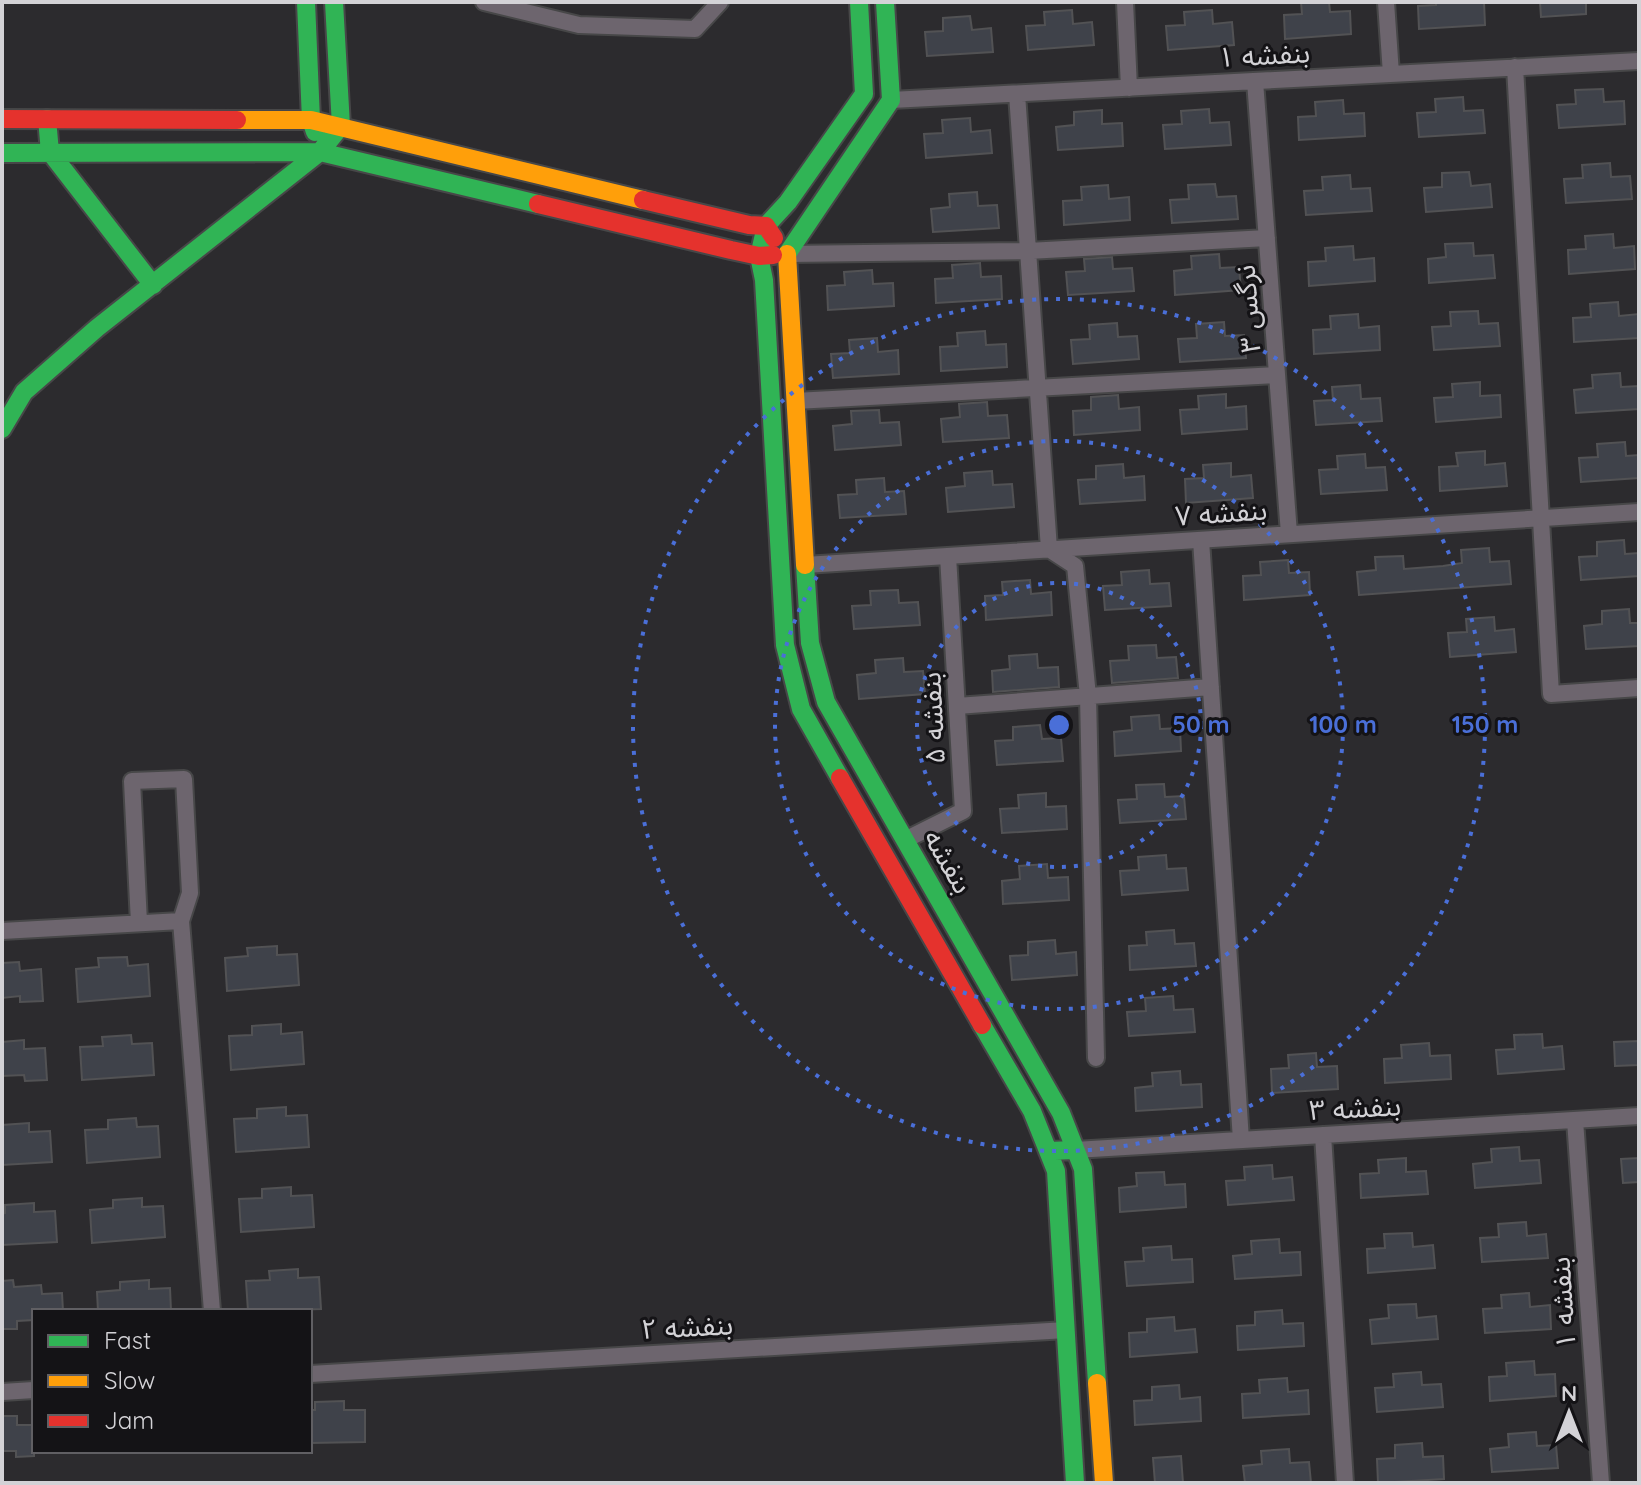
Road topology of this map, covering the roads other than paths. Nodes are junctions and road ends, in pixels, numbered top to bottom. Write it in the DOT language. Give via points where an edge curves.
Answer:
graph roads {
  1 [pos="306,2"];
  2 [pos="334,2"];
  3 [pos="484,2"];
  4 [pos="720,2"];
  5 [pos="859,2"];
  6 [pos="885,2"];
  7 [pos="1125,2"];
  8 [pos="1386,2"];
  9 [pos="1639,61"];
  10 [pos="1515,67"];
  11 [pos="1391,74"];
  12 [pos="1255,81"];
  13 [pos="1129,88"];
  14 [pos="864,94"];
  15 [pos="1017,94"];
  16 [pos="891,100"];
  17 [pos="2,119"];
  18 [pos="47,119"];
  19 [pos="311,120"];
  20 [pos="341,126"];
  21 [pos="50,152"];
  22 [pos="320,152"];
  23 [pos="2,153"];
  24 [pos="556,178"];
  25 [pos="549,207"];
  26 [pos="766,226"];
  27 [pos="1267,238"];
  28 [pos="1028,251"];
  29 [pos="787,254"];
  30 [pos="759,256"];
  31 [pos="153,285"];
  32 [pos="1277,375"];
  33 [pos="1038,387"];
  34 [pos="795,401"];
  35 [pos="2,429"];
  36 [pos="1639,512"];
  37 [pos="1541,518"];
  38 [pos="1289,534"];
  39 [pos="1201,540"];
  40 [pos="1049,549"];
  41 [pos="948,556"];
  42 [pos="805,565"];
  43 [pos="1211,687"];
  44 [pos="1639,688"];
  45 [pos="1088,696"];
  46 [pos="957,706"];
  47 [pos="905,840"];
  48 [pos="181,921"];
  49 [pos="139,923"];
  50 [pos="2,931"];
  51 [pos="1096,1058"];
  52 [pos="1639,1116"];
  53 [pos="1575,1120"];
  54 [pos="1323,1135"];
  55 [pos="1241,1140"];
  56 [pos="1075,1150"];
  57 [pos="1048,1151"];
  58 [pos="212,1309"];
  59 [pos="1066,1330"];
  60 [pos="312,1374"];
  61 [pos="32,1390"];
  62 [pos="2,1392"];
  63 [pos="1075,1483"];
  64 [pos="1104,1483"];
  65 [pos="1345,1483"];
  66 [pos="1601,1483"];
  1 -- 19 [label="street"];
  2 -- 20 [label="street"];
  3 -- 4 [label="street" via="579,25 695,29"];
  5 -- 14 [label="street"];
  6 -- 16 [label="street"];
  7 -- 13 [label="street"];
  8 -- 11 [label="street"];
  9 -- 10 [label="street, بنفشه ۱"];
  10 -- 11 [label="street, بنفشه ۱"];
  10 -- 37 [label="street"];
  11 -- 12 [label="street, بنفشه ۱"];
  12 -- 13 [label="street, بنفشه ۱"];
  12 -- 27 [label="street, نرگس ۳"];
  13 -- 15 [label="street, بنفشه ۱"];
  14 -- 16 [label="street"];
  14 -- 26 [label="street"];
  15 -- 16 [label="street, بنفشه ۱"];
  15 -- 28 [label="street"];
  16 -- 29 [label="street"];
  17 -- 18 [label="street"];
  18 -- 19 [label="street"];
  18 -- 21 [label="street"];
  19 -- 20 [label="street"];
  19 -- 22 [label="street"];
  20 -- 22 [label="street"];
  20 -- 24 [label="street"];
  21 -- 22 [label="street"];
  21 -- 23 [label="street"];
  21 -- 31 [label="street"];
  22 -- 25 [label="street"];
  22 -- 31 [label="street"];
  24 -- 25 [label="street"];
  24 -- 26 [label="street"];
  25 -- 30 [label="street"];
  26 -- 29 [label="street"];
  26 -- 30 [label="street"];
  27 -- 28 [label="street"];
  27 -- 32 [label="street, نرگس ۳"];
  28 -- 29 [label="street"];
  28 -- 33 [label="street"];
  29 -- 30 [label="street"];
  29 -- 34 [label="street, بنفشه"];
  30 -- 57 [label="street, بنفشه" via="785,645 801,709 1032,1111"];
  31 -- 35 [label="street" via="24,392"];
  32 -- 33 [label="street"];
  32 -- 38 [label="street, نرگس ۳"];
  33 -- 34 [label="street"];
  33 -- 40 [label="street"];
  34 -- 42 [label="street, بنفشه"];
  36 -- 37 [label="street, بنفشه ۷"];
  37 -- 38 [label="street, بنفشه ۷"];
  37 -- 44 [label="street" via="1551,694"];
  38 -- 39 [label="street, بنفشه ۷"];
  39 -- 40 [label="street, بنفشه ۷"];
  39 -- 43 [label="street"];
  40 -- 41 [label="street, بنفشه ۷"];
  40 -- 45 [label="street" via="1075,566"];
  41 -- 42 [label="street, بنفشه ۷"];
  41 -- 46 [label="street, بنفشه ۵"];
  42 -- 47 [label="street, بنفشه" via="810,643 826,702"];
  43 -- 45 [label="street"];
  43 -- 55 [label="street"];
  45 -- 46 [label="street"];
  45 -- 51 [label="street"];
  46 -- 47 [label="street, بنفشه ۵" via="963,811"];
  47 -- 56 [label="street, بنفشه" via="1061,1113"];
  48 -- 49 [label="street"];
  48 -- 49 [label="street" via="190,893 184,779 132,781"];
  48 -- 58 [label="street"];
  49 -- 50 [label="street"];
  52 -- 53 [label="street, بنفشه ۳"];
  53 -- 54 [label="street, بنفشه ۳"];
  53 -- 66 [label="street, بنفشه ۱"];
  54 -- 55 [label="street, بنفشه ۳"];
  54 -- 65 [label="street"];
  55 -- 56 [label="street, بنفشه ۳"];
  56 -- 57 [label="street"];
  56 -- 64 [label="street, بنفشه" via="1083,1169"];
  57 -- 59 [label="street, بنفشه" via="1056,1171"];
  59 -- 60 [label="street, بنفشه ۲"];
  59 -- 63 [label="street, بنفشه"];
  61 -- 62 [label="street"];
}
